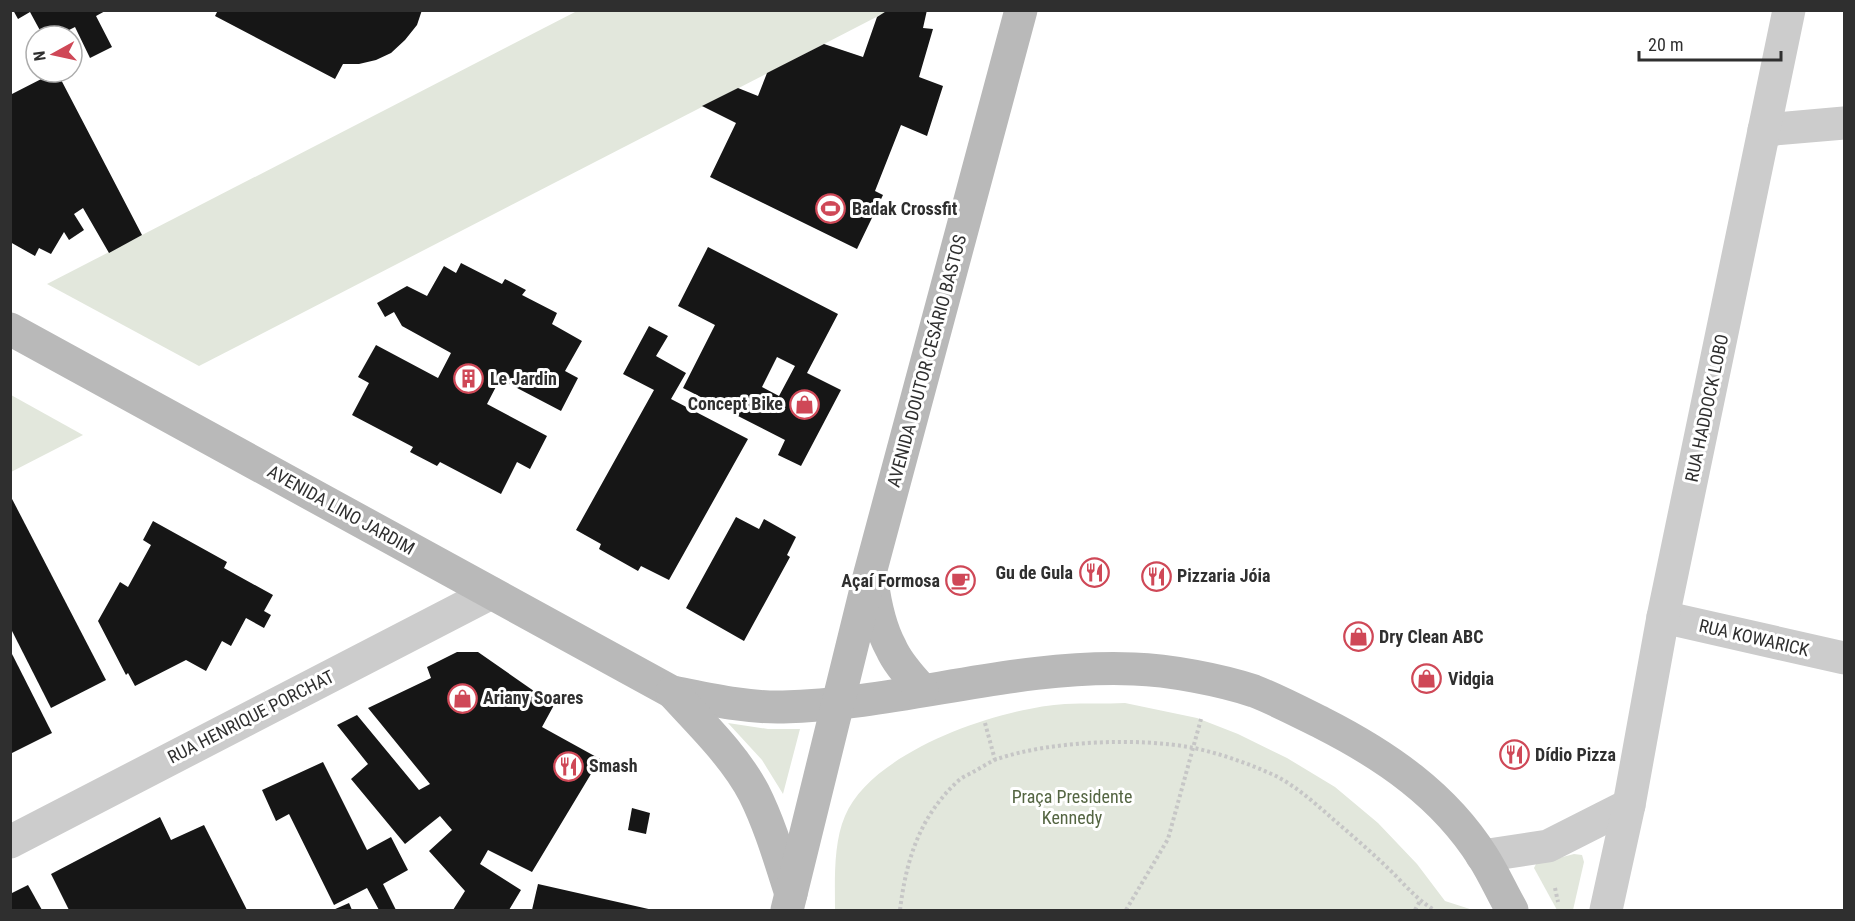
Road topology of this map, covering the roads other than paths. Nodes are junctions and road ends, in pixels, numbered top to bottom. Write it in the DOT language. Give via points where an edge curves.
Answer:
graph roads {
  1 [pos="1021,10"];
  2 [pos="1789,10"];
  3 [pos="1845,123"];
  4 [pos="1764,130"];
  5 [pos="10,329"];
  6 [pos="870,573"];
  7 [pos="491,593"];
  8 [pos="1664,618"];
  9 [pos="1845,658"];
  10 [pos="922,690"];
  11 [pos="672,692"];
  12 [pos="838,704"];
  13 [pos="1629,805"];
  14 [pos="10,842"];
  15 [pos="1482,856"];
  16 [pos="791,905"];
  17 [pos="1512,910"];
  18 [pos="1606,910"];
  1 -- 6 [label="main road, AVENIDA DOUTOR CESÁRIO BASTOS"];
  2 -- 4 [label="street, RUA HADDOCK LOBO"];
  3 -- 4 [label="street"];
  4 -- 8 [label="street, RUA HADDOCK LOBO"];
  5 -- 7 [label="main road, AVENIDA LINO JARDIM"];
  6 -- 10 [label="main road, AVENIDA DOUTOR CESÁRIO BASTOS" via="876,607 891,648"];
  6 -- 12 [label="main road, AVENIDA DOUTOR CESÁRIO BASTOS"];
  7 -- 11 [label="main road, AVENIDA LINO JARDIM"];
  7 -- 14 [label="street, RUA HENRIQUE PORCHAT"];
  8 -- 9 [label="street, RUA KOWARICK"];
  8 -- 13 [label="street, RUA HADDOCK LOBO"];
  10 -- 12 [label="main road"];
  10 -- 15 [label="main road" via="1022,674 1136,669 1253,691 1379,754 1414,778 1453,818"];
  11 -- 12 [label="main road, AVENIDA LINO JARDIM" via="725,703 781,707"];
  11 -- 16 [label="main road, AVENIDA LINO JARDIM" via="723,748 753,791 767,822"];
  12 -- 16 [label="main road, AVENIDA DOUTOR CESÁRIO BASTOS"];
  13 -- 15 [label="street" via="1548,846"];
  13 -- 18 [label="street, RUA HADDOCK LOBO"];
  15 -- 17 [label="main road"];
}
